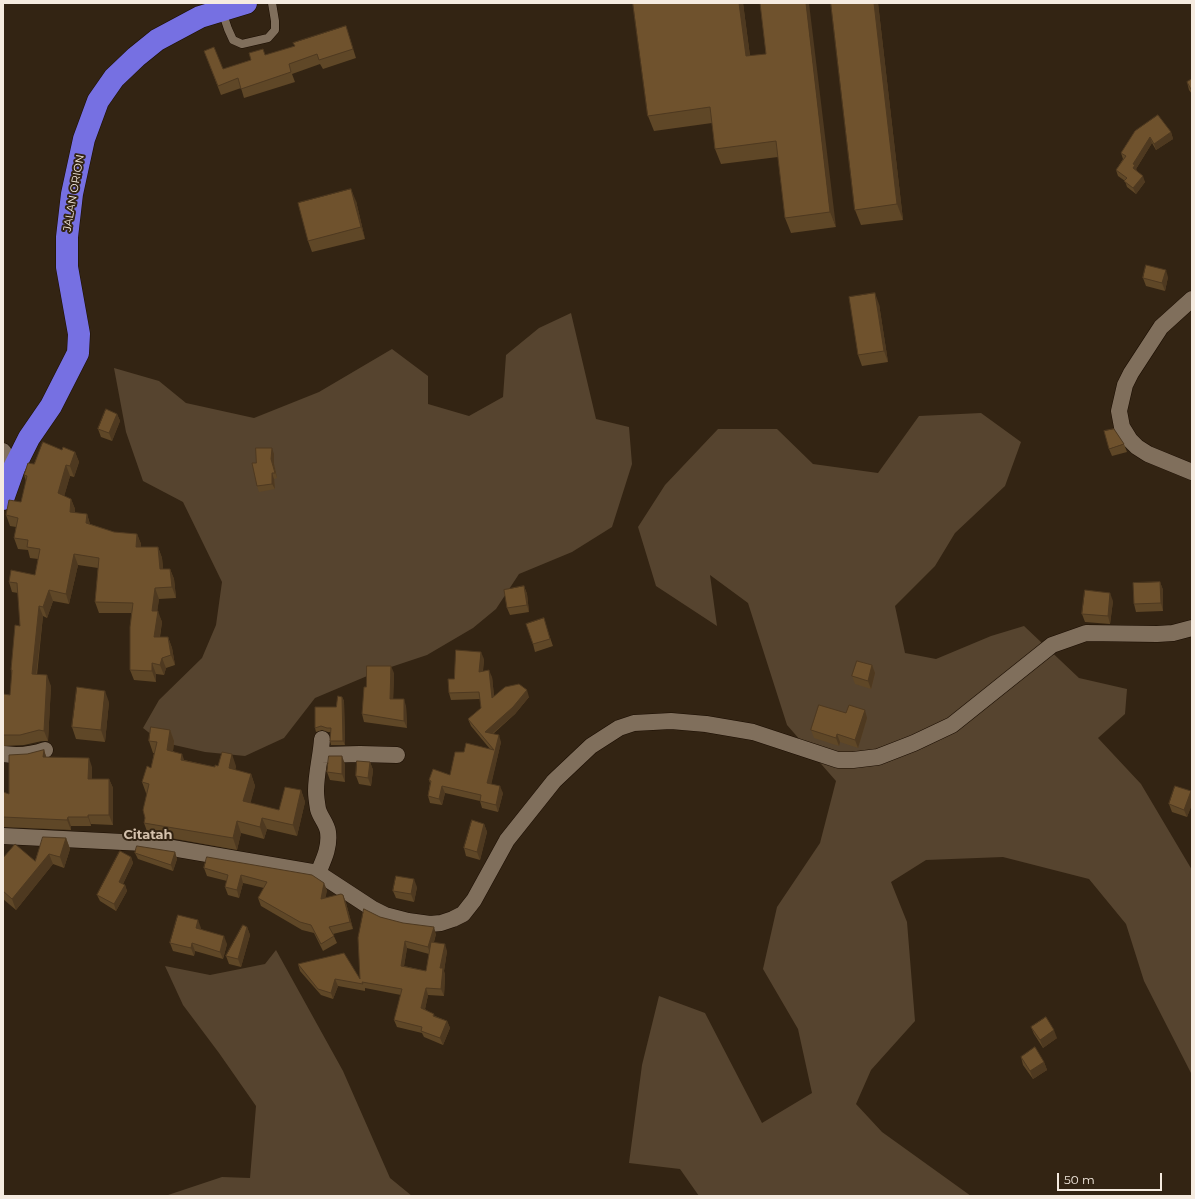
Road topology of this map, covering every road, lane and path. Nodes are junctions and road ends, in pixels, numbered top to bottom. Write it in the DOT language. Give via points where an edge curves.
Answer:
graph roads {
  1 [pos="246,3"];
  2 [pos="272,3"];
  3 [pos="221,11"];
  4 [pos="1192,299"];
  5 [pos="9,459"];
  6 [pos="1192,472"];
  7 [pos="3,499"];
  8 [pos="1192,628"];
  9 [pos="322,739"];
  10 [pos="46,750"];
  11 [pos="3,754"];
  12 [pos="321,755"];
  13 [pos="397,755"];
  14 [pos="3,836"];
  15 [pos="318,873"];
  1 -- 3 [label="highway, JALAN ORION"];
  2 -- 3 [label="lane" via="275,30 268,38 242,44 233,40"];
  3 -- 5 [label="highway, JALAN ORION" via="200,17 156,40 114,78 98,102 84,139 72,194 67,237 66,267 79,334 78,352 51,406 30,438"];
  4 -- 6 [label="street" via="1161,327 1131,373 1125,385 1119,411 1122,427 1137,447"];
  5 -- 7 [label="highway, JALAN ORION"];
  8 -- 15 [label="street" via="1157,634 1086,633 1052,645 952,725 878,757 838,760 753,732 706,724 671,721 634,723 619,728 591,746 554,781 507,840 474,900 463,914 441,923 408,921 385,915"];
  9 -- 12 [label="street"];
  10 -- 11 [label="street" via="32,754"];
  12 -- 13 [label="street"];
  12 -- 15 [label="street" via="316,791 318,809 328,830 328,846"];
  14 -- 15 [label="street" via="142,843"];
}
